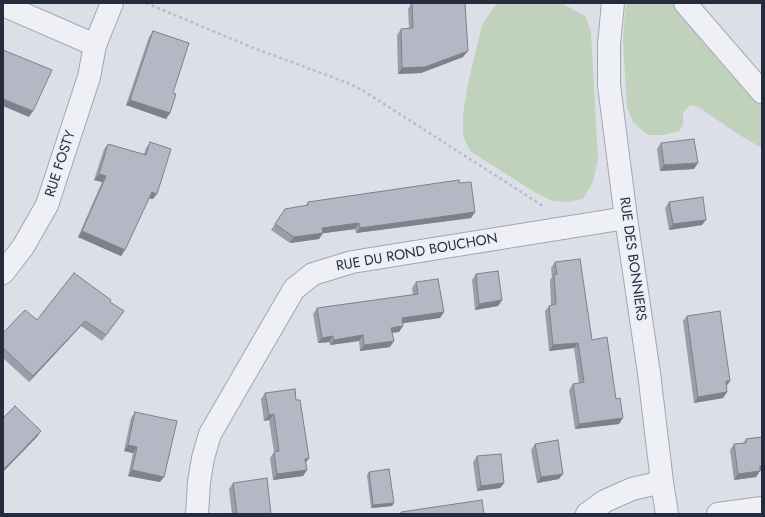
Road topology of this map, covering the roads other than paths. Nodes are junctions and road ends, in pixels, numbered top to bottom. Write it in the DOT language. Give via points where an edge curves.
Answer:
graph roads {
  1 [pos="112,3"];
  2 [pos="613,3"];
  3 [pos="685,3"];
  4 [pos="3,5"];
  5 [pos="95,45"];
  6 [pos="762,92"];
  7 [pos="626,218"];
  8 [pos="3,273"];
  9 [pos="662,482"];
  10 [pos="762,508"];
  11 [pos="197,514"];
  12 [pos="587,514"];
  13 [pos="667,514"];
  14 [pos="718,514"];
  1 -- 5 [label="street, RUE FOSTY"];
  2 -- 7 [label="street, RUE DES BONNIERS" via="609,85"];
  3 -- 6 [label="street"];
  4 -- 5 [label="street"];
  5 -- 8 [label="street, RUE FOSTY" via="89,78 48,205 23,247"];
  7 -- 9 [label="street, RUE DES BONNIERS"];
  7 -- 11 [label="street, RUE DU ROND BOUCHON" via="352,262 313,274 294,289 210,434 199,482"];
  9 -- 12 [label="street" via="632,489 605,501"];
  9 -- 13 [label="street, RUE DES BONNIERS"];
  10 -- 14 [label="street"];
}
